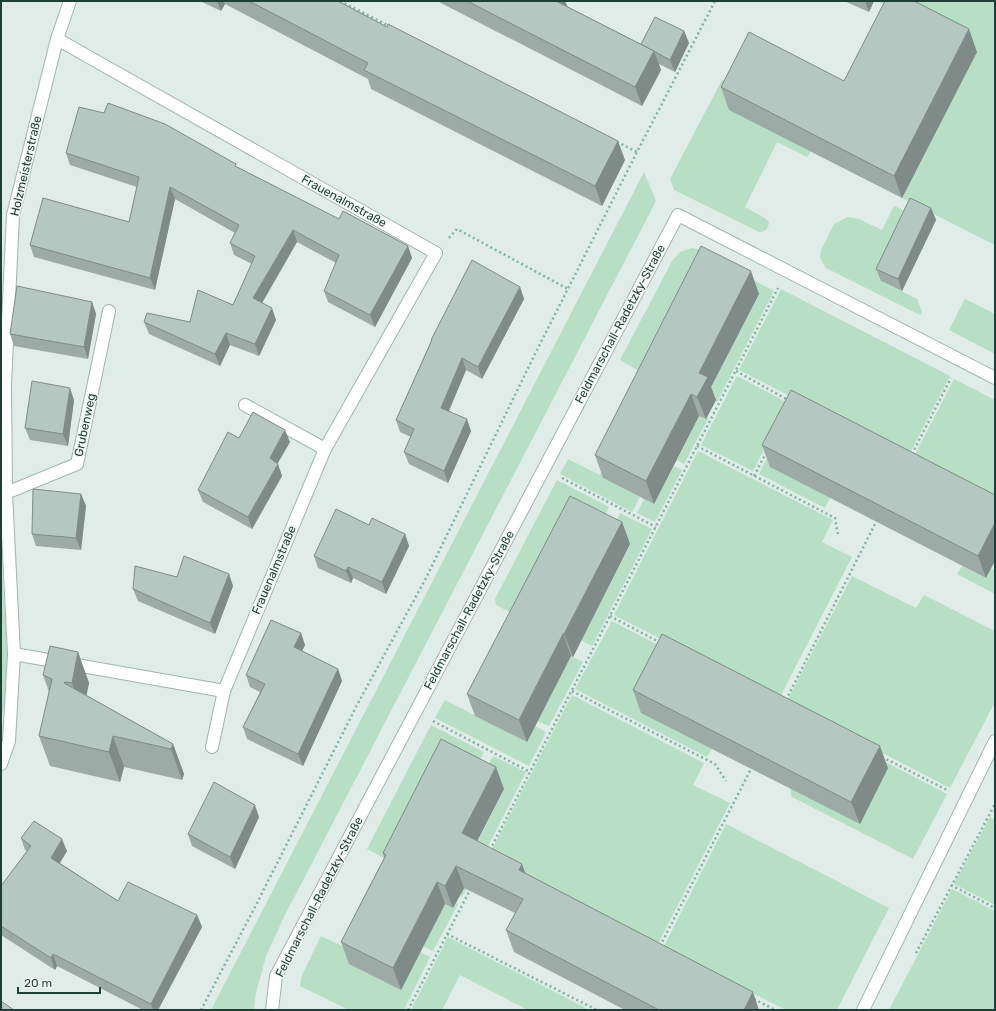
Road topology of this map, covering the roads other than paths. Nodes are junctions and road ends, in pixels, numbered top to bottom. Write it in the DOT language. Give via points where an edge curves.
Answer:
graph roads {
  1 [pos="70,1"];
  2 [pos="57,39"];
  3 [pos="110,311"];
  4 [pos="995,378"];
  5 [pos="245,404"];
  6 [pos="325,449"];
  7 [pos="6,493"];
  8 [pos="14,654"];
  9 [pos="224,691"];
  10 [pos="995,741"];
  11 [pos="212,747"];
  12 [pos="1,764"];
  13 [pos="272,1010"];
  14 [pos="863,1010"];
  1 -- 2 [label="street, Holzmeisterstraße"];
  2 -- 6 [label="street, Frauenalmstraße" via="436,253"];
  2 -- 7 [label="street, Holzmeisterstraße" via="13,215 4,384"];
  3 -- 7 [label="street, Grubenweg" via="77,464"];
  4 -- 13 [label="street, Feldmarschall-Radetzky-Straße" via="678,215 276,976"];
  5 -- 6 [label="street"];
  6 -- 9 [label="street, Frauenalmstraße"];
  7 -- 8 [label="street, Holzmeisterstraße"];
  8 -- 9 [label="street"];
  8 -- 12 [label="street, Holzmeisterstraße" via="9,741"];
  9 -- 11 [label="street, Frauenalmstraße"];
  10 -- 14 [label="street"];
}
